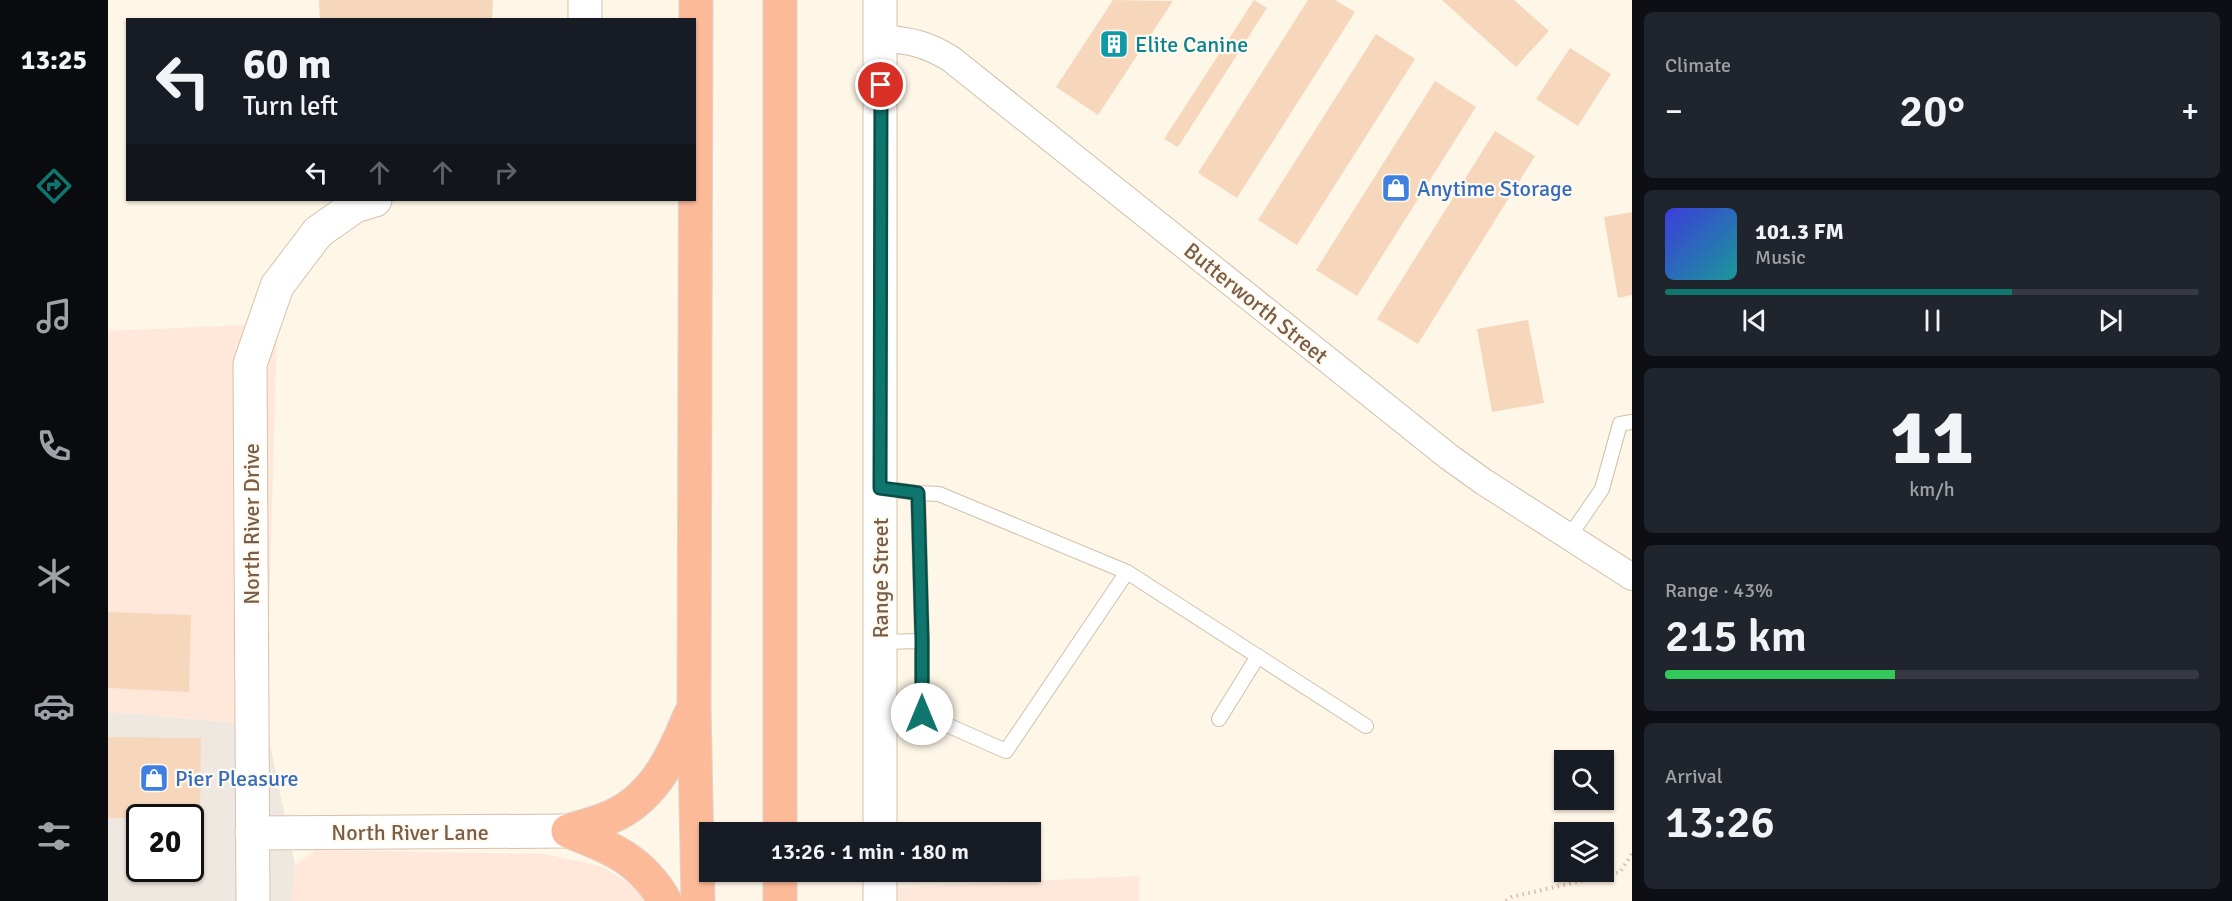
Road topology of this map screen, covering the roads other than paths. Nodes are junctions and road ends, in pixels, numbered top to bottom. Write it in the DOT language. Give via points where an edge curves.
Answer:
graph roads {
  1 [pos="585,0"];
  2 [pos="696,0"];
  3 [pos="780,0"];
  4 [pos="880,0"];
  5 [pos="585,18"];
  6 [pos="696,18"];
  7 [pos="881,38"];
  8 [pos="372,201"];
  9 [pos="695,201"];
  10 [pos="1632,422"];
  11 [pos="880,488"];
  12 [pos="918,493"];
  13 [pos="1569,537"];
  14 [pos="1127,572"];
  15 [pos="1632,577"];
  16 [pos="922,640"];
  17 [pos="880,642"];
  18 [pos="1258,656"];
  19 [pos="694,706"];
  20 [pos="1219,719"];
  21 [pos="1366,726"];
  22 [pos="780,822"];
  23 [pos="880,822"];
  24 [pos="568,831"];
  25 [pos="252,833"];
  26 [pos="780,882"];
  27 [pos="880,882"];
  28 [pos="253,901"];
  29 [pos="665,901"];
  30 [pos="698,901"];
  31 [pos="780,901"];
  32 [pos="880,901"];
  1 -- 5 [label="street"];
  2 -- 6 [label="highway"];
  3 -- 22 [label="highway"];
  4 -- 7 [label="street, Range Street"];
  7 -- 11 [label="street, Range Street"];
  7 -- 13 [label="street, Butterworth Street" via="916,42 951,59 1449,457"];
  8 -- 25 [label="street, North River Drive" via="356,206 318,232 277,286 250,364"];
  9 -- 19 [label="highway"];
  10 -- 13 [label="lane" via="1620,424 1602,489"];
  11 -- 12 [label="lane"];
  11 -- 17 [label="street, Range Street"];
  12 -- 14 [label="lane" via="939,494"];
  12 -- 16 [label="lane"];
  13 -- 15 [label="street, Butterworth Street"];
  14 -- 16 [label="lane" via="1006,751 922,714"];
  14 -- 18 [label="lane"];
  16 -- 17 [label="lane"];
  17 -- 23 [label="street, Range Street"];
  18 -- 20 [label="lane"];
  18 -- 21 [label="lane"];
  19 -- 24 [label="highway" via="677,748 647,792 616,815"];
  19 -- 30 [label="highway"];
  24 -- 25 [label="street, North River Lane"];
  24 -- 29 [label="highway" via="609,847 635,863"];
  25 -- 28 [label="street, North River Drive"];
  26 -- 31 [label="highway"];
  27 -- 32 [label="street"];
}
